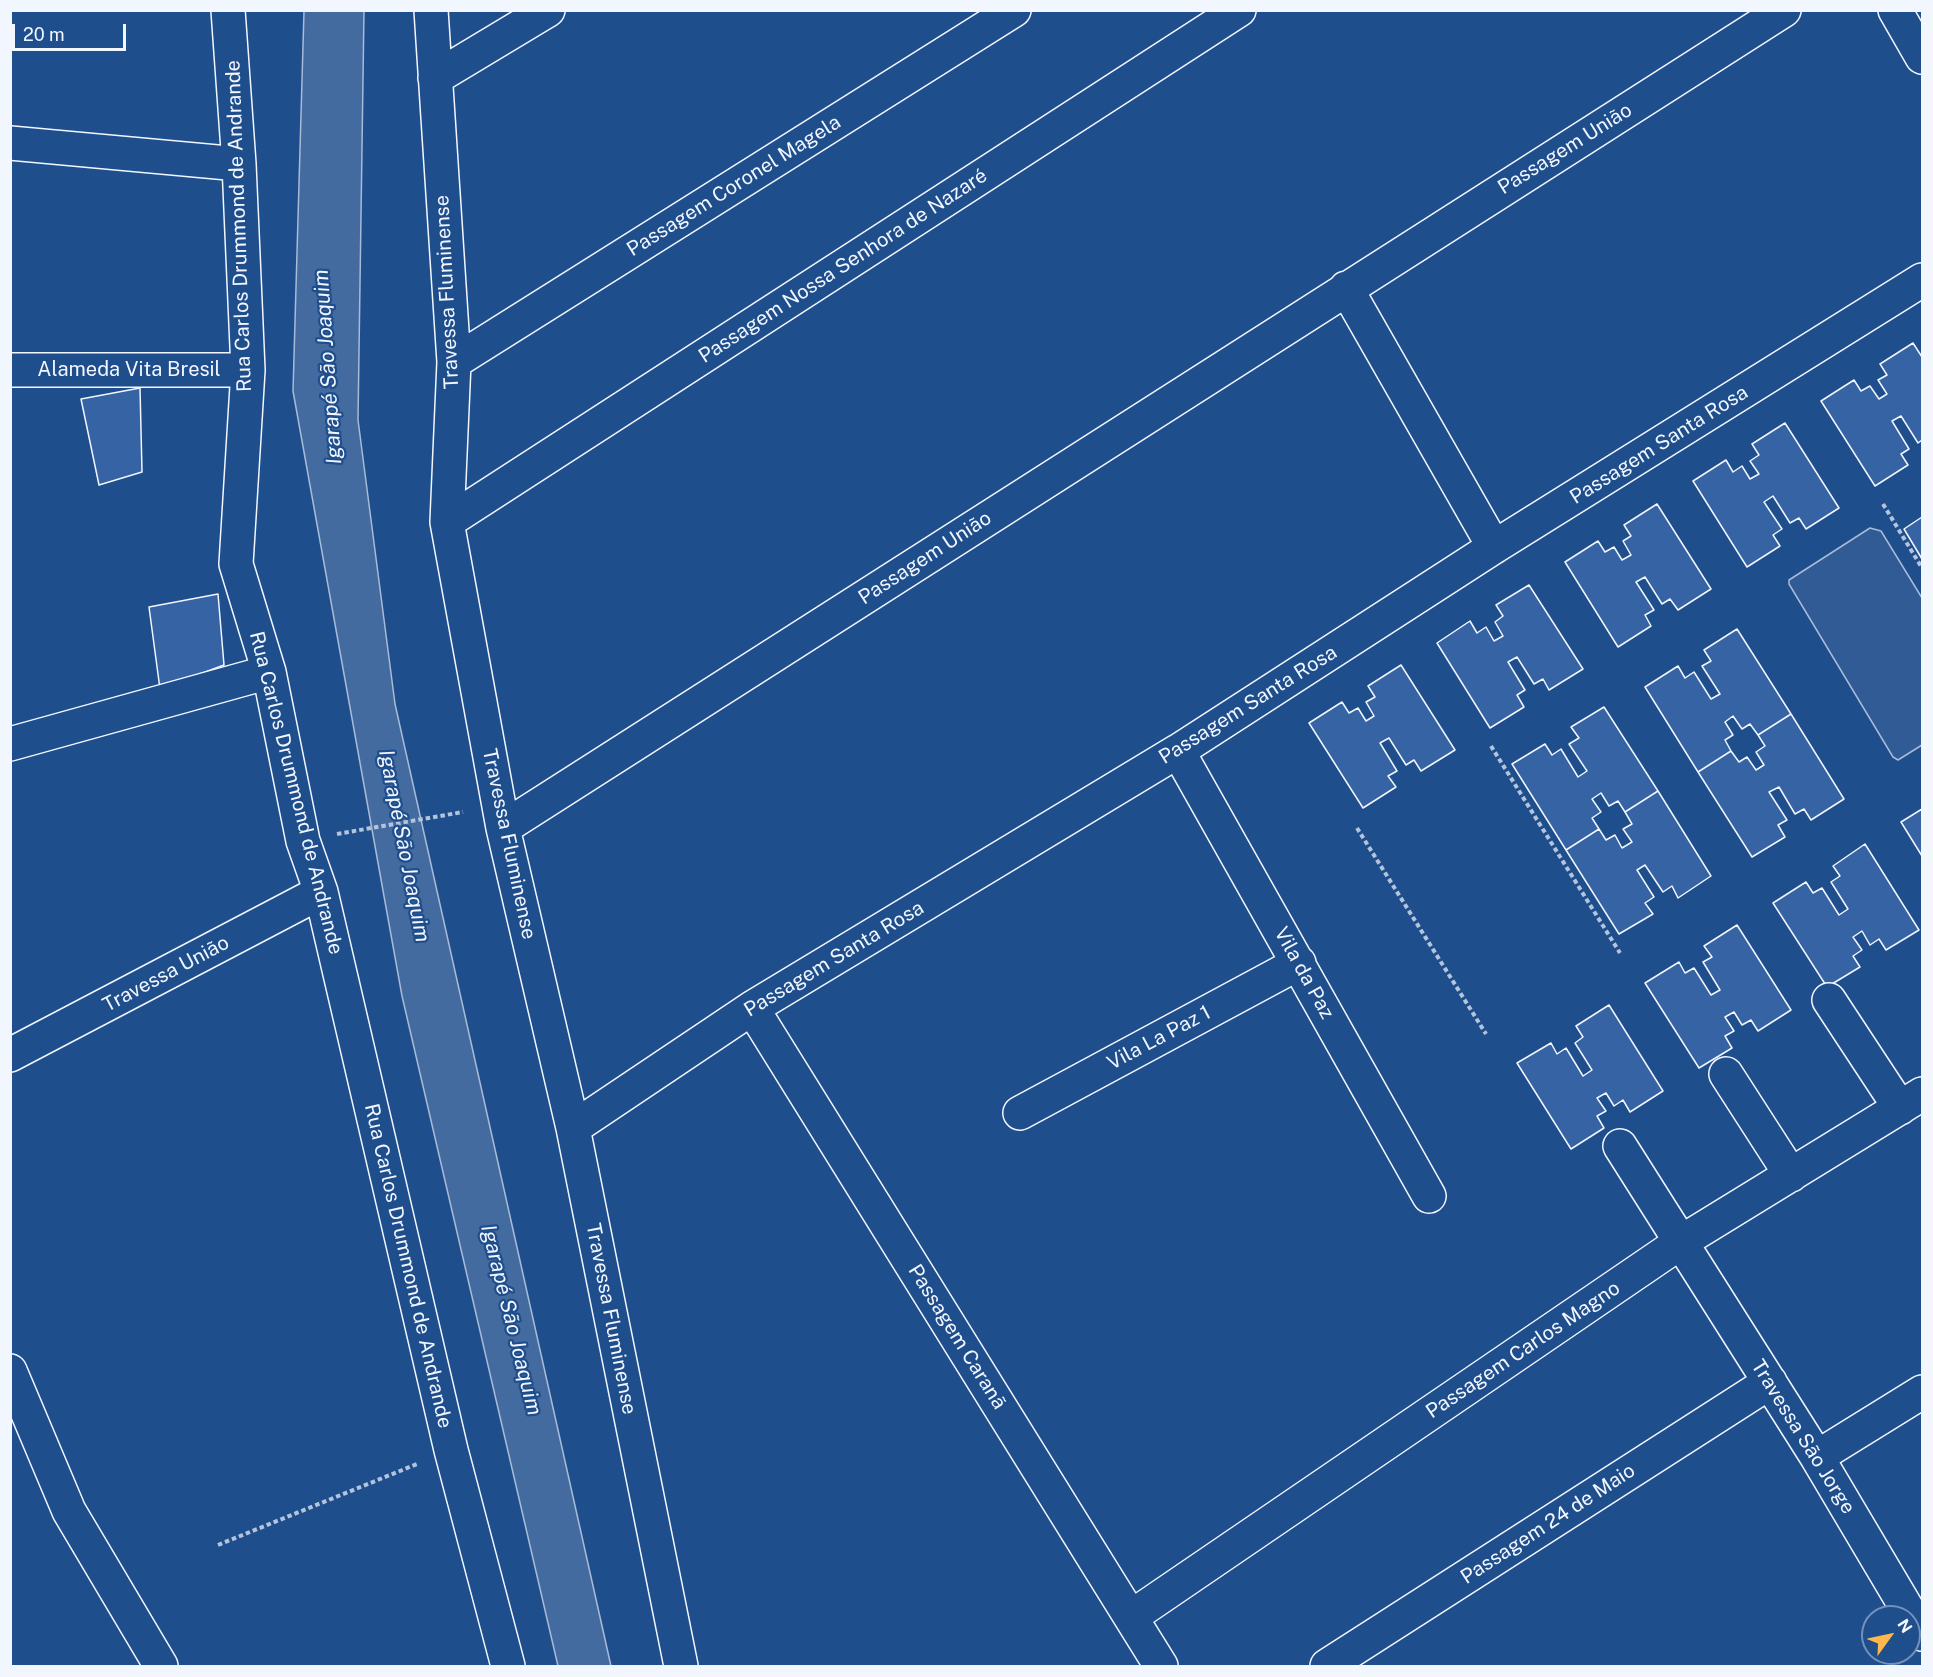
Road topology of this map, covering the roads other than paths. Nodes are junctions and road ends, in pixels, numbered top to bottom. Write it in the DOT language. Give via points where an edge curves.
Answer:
graph roads {
  1 [pos="228,10"];
  2 [pos="431,10"];
  3 [pos="548,10"];
  4 [pos="1014,10"];
  5 [pos="1239,10"];
  6 [pos="1784,10"];
  7 [pos="1895,10"];
  8 [pos="1923,57"];
  9 [pos="435,78"];
  10 [pos="10,144"];
  11 [pos="239,164"];
  12 [pos="1923,280"];
  13 [pos="1346,288"];
  14 [pos="454,362"];
  15 [pos="10,370"];
  16 [pos="248,370"];
  17 [pos="447,522"];
  18 [pos="1494,547"];
  19 [pos="269,672"];
  20 [pos="10,744"];
  21 [pos="1178,751"];
  22 [pos="501,817"];
  23 [pos="321,892"];
  24 [pos="1299,963"];
  25 [pos="1829,1000"];
  26 [pos="752,1008"];
  27 [pos="10,1054"];
  28 [pos="1726,1074"];
  29 [pos="1911,1101"];
  30 [pos="1020,1113"];
  31 [pos="573,1128"];
  32 [pos="1620,1146"];
  33 [pos="1791,1175"];
  34 [pos="1429,1196"];
  35 [pos="1681,1242"];
  36 [pos="10,1371"];
  37 [pos="1770,1382"];
  38 [pos="1923,1392"];
  39 [pos="1817,1457"];
  40 [pos="1131,1617"];
  41 [pos="1923,1634"];
  42 [pos="161,1666"];
  43 [pos="508,1666"];
  44 [pos="681,1666"];
  45 [pos="1161,1666"];
  46 [pos="1327,1666"];
  1 -- 11 [label="street, Rua Carlos Drummond de Andrande"];
  2 -- 9 [label="street, Travessa Fluminense"];
  3 -- 9 [label="street"];
  4 -- 14 [label="street, Passagem Coronel Magela"];
  5 -- 17 [label="street, Passagem Nossa Senhora de Nazaré"];
  6 -- 13 [label="street, Passagem União"];
  7 -- 8 [label="street"];
  9 -- 14 [label="street, Travessa Fluminense"];
  10 -- 11 [label="street"];
  11 -- 16 [label="street, Rua Carlos Drummond de Andrande"];
  12 -- 18 [label="street, Passagem Santa Rosa"];
  13 -- 18 [label="street"];
  13 -- 22 [label="street, Passagem União"];
  14 -- 17 [label="street, Travessa Fluminense"];
  15 -- 16 [label="street, Alameda Vita Bresil"];
  16 -- 19 [label="street, Rua Carlos Drummond de Andrande" via="236,564"];
  17 -- 22 [label="street, Travessa Fluminense"];
  18 -- 21 [label="street, Passagem Santa Rosa"];
  19 -- 20 [label="street"];
  19 -- 23 [label="street, Rua Carlos Drummond de Andrande" via="303,841"];
  21 -- 24 [label="street, Vila da Paz"];
  21 -- 26 [label="street, Passagem Santa Rosa"];
  22 -- 31 [label="street, Travessa Fluminense"];
  23 -- 27 [label="street, Travessa União"];
  23 -- 43 [label="street, Rua Carlos Drummond de Andrande" via="451,1450"];
  24 -- 30 [label="street, Vila La Paz 1"];
  24 -- 34 [label="street, Vila da Paz"];
  25 -- 29 [label="street"];
  26 -- 31 [label="street, Passagem Santa Rosa"];
  26 -- 40 [label="street, Passagem Caranã"];
  28 -- 33 [label="street"];
  29 -- 33 [label="street, Passagem Carlos Magno"];
  31 -- 44 [label="street, Travessa Fluminense"];
  32 -- 35 [label="street, Travessa São Jorge"];
  33 -- 35 [label="street, Passagem Carlos Magno"];
  35 -- 37 [label="street, Travessa São Jorge"];
  35 -- 40 [label="street, Passagem Carlos Magno"];
  36 -- 42 [label="street" via="69,1511"];
  37 -- 39 [label="street, Travessa São Jorge"];
  37 -- 46 [label="street, Passagem 24 de Maio"];
  38 -- 39 [label="street"];
  39 -- 41 [label="street, Travessa São Jorge"];
  40 -- 45 [label="street, Passagem Caranã"];
}
